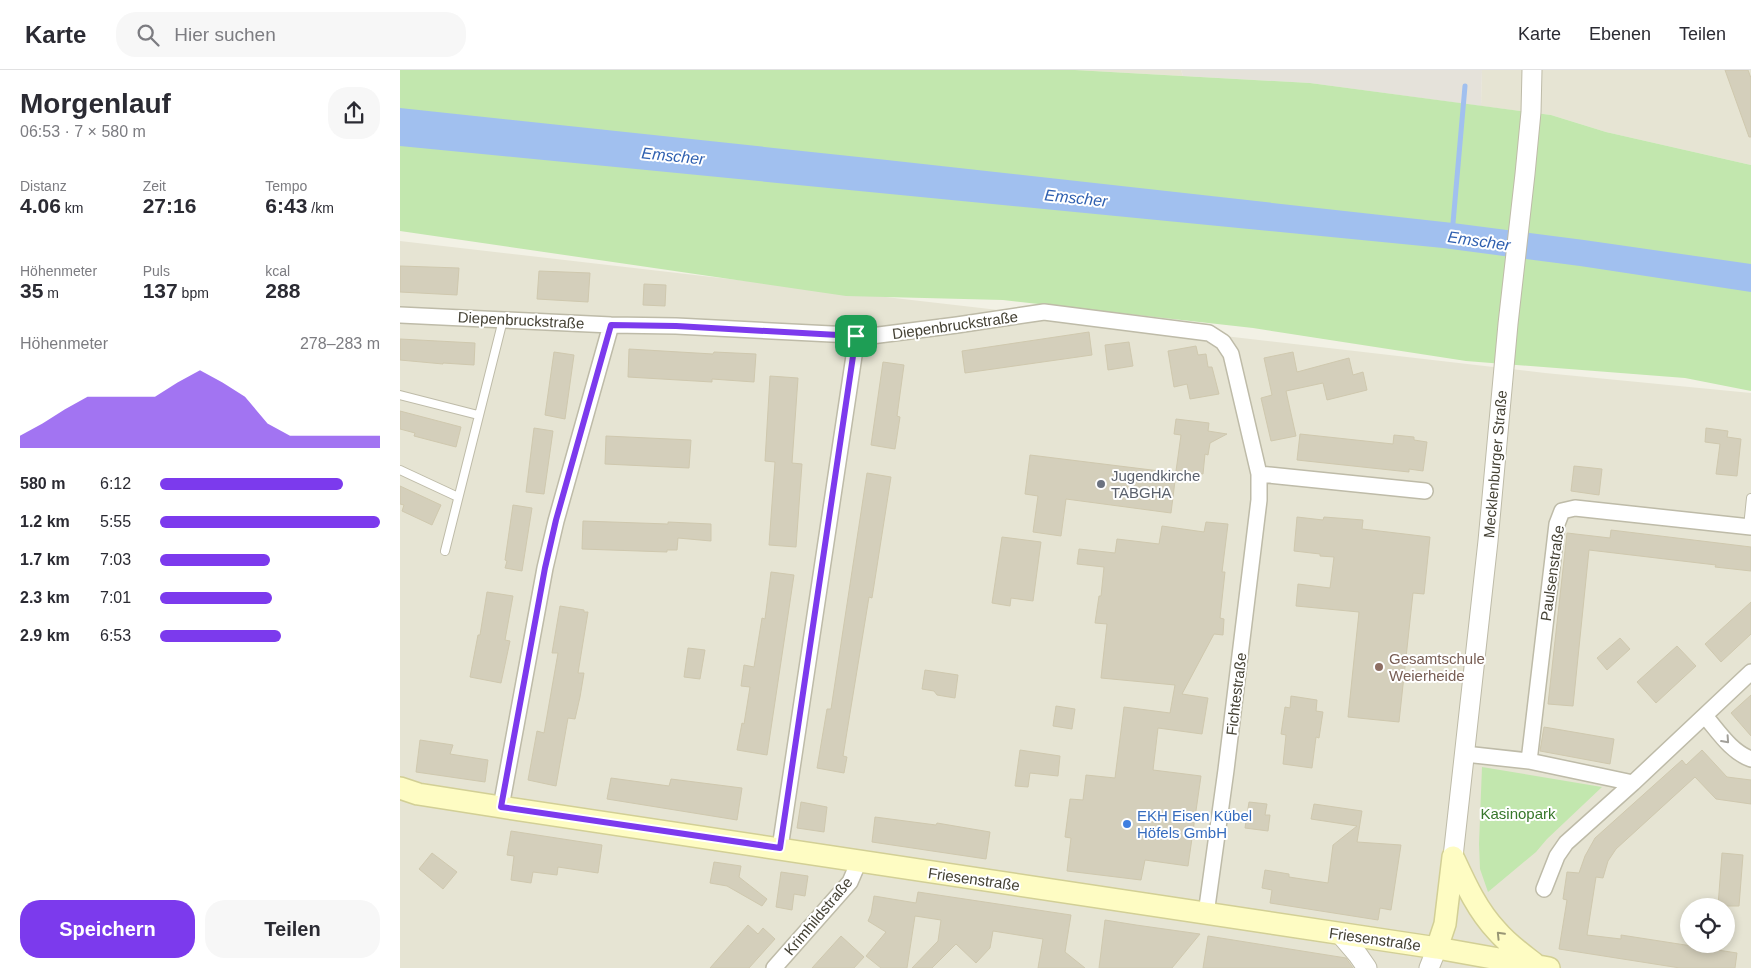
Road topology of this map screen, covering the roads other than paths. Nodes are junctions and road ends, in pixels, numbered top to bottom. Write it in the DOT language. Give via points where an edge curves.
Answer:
graph roads {
  1 [pos="1532,70"];
  2 [pos="400,315"];
  3 [pos="503,320"];
  4 [pos="611,325"];
  5 [pos="1209,334"];
  6 [pos="856,336"];
  7 [pos="400,395"];
  8 [pos="478,415"];
  9 [pos="400,470"];
  10 [pos="1259,474"];
  11 [pos="1425,491"];
  12 [pos="458,497"];
  13 [pos="1751,498"];
  14 [pos="1749,527"];
  15 [pos="445,551"];
  16 [pos="1751,672"];
  17 [pos="1704,716"];
  18 [pos="1465,754"];
  19 [pos="1751,759"];
  20 [pos="1529,761"];
  21 [pos="1633,784"];
  22 [pos="400,788"];
  23 [pos="501,807"];
  24 [pos="780,848"];
  25 [pos="1453,857"];
  26 [pos="859,861"];
  27 [pos="1544,889"];
  28 [pos="1206,914"];
  29 [pos="1340,934"];
  30 [pos="1437,948"];
  31 [pos="1538,967"];
  32 [pos="774,968"];
  33 [pos="1366,968"];
  34 [pos="1429,968"];
  1 -- 18 [label="street, Mecklenburger Straße" via="1525,174"];
  2 -- 3 [label="street, Diepenbruckstraße"];
  3 -- 4 [label="street, Diepenbruckstraße"];
  3 -- 8 [label="lane"];
  4 -- 6 [label="street, Diepenbruckstraße"];
  4 -- 23 [label="street" via="545,568"];
  5 -- 6 [label="street, Diepenbruckstraße" via="1044,312 947,327"];
  5 -- 10 [label="street, Fichtestraße" via="1223,342 1232,354"];
  6 -- 24 [label="street"];
  7 -- 8 [label="lane"];
  8 -- 12 [label="lane"];
  9 -- 12 [label="lane"];
  10 -- 11 [label="street"];
  10 -- 28 [label="street, Fichtestraße" via="1257,525"];
  12 -- 15 [label="lane"];
  13 -- 14 [label="lane, Paulsenstraße"];
  14 -- 20 [label="street, Paulsenstraße" via="1575,508 1562,511 1557,524"];
  16 -- 17 [label="street"];
  17 -- 19 [label="street, one-way" via="1734,749"];
  17 -- 21 [label="street"];
  18 -- 20 [label="street"];
  18 -- 25 [label="street, Mecklenburger Straße"];
  20 -- 21 [label="street"];
  21 -- 27 [label="street" via="1566,843 1557,856"];
  22 -- 23 [label="main road, Friesenstraße" via="418,794"];
  23 -- 24 [label="main road, Friesenstraße"];
  24 -- 26 [label="main road, Friesenstraße"];
  25 -- 30 [label="main road, Mecklenburger Straße" via="1445,924"];
  31 -- 25 [label="main road, one-way" via="1510,945 1482,912"];
  26 -- 28 [label="main road, Friesenstraße"];
  26 -- 32 [label="street, Krimhildstraße" via="850,882"];
  28 -- 29 [label="main road, Friesenstraße"];
  29 -- 30 [label="main road, Friesenstraße"];
  29 -- 33 [label="street"];
  30 -- 31 [label="main road, Friesenstraße"];
  30 -- 34 [label="street"];
}
